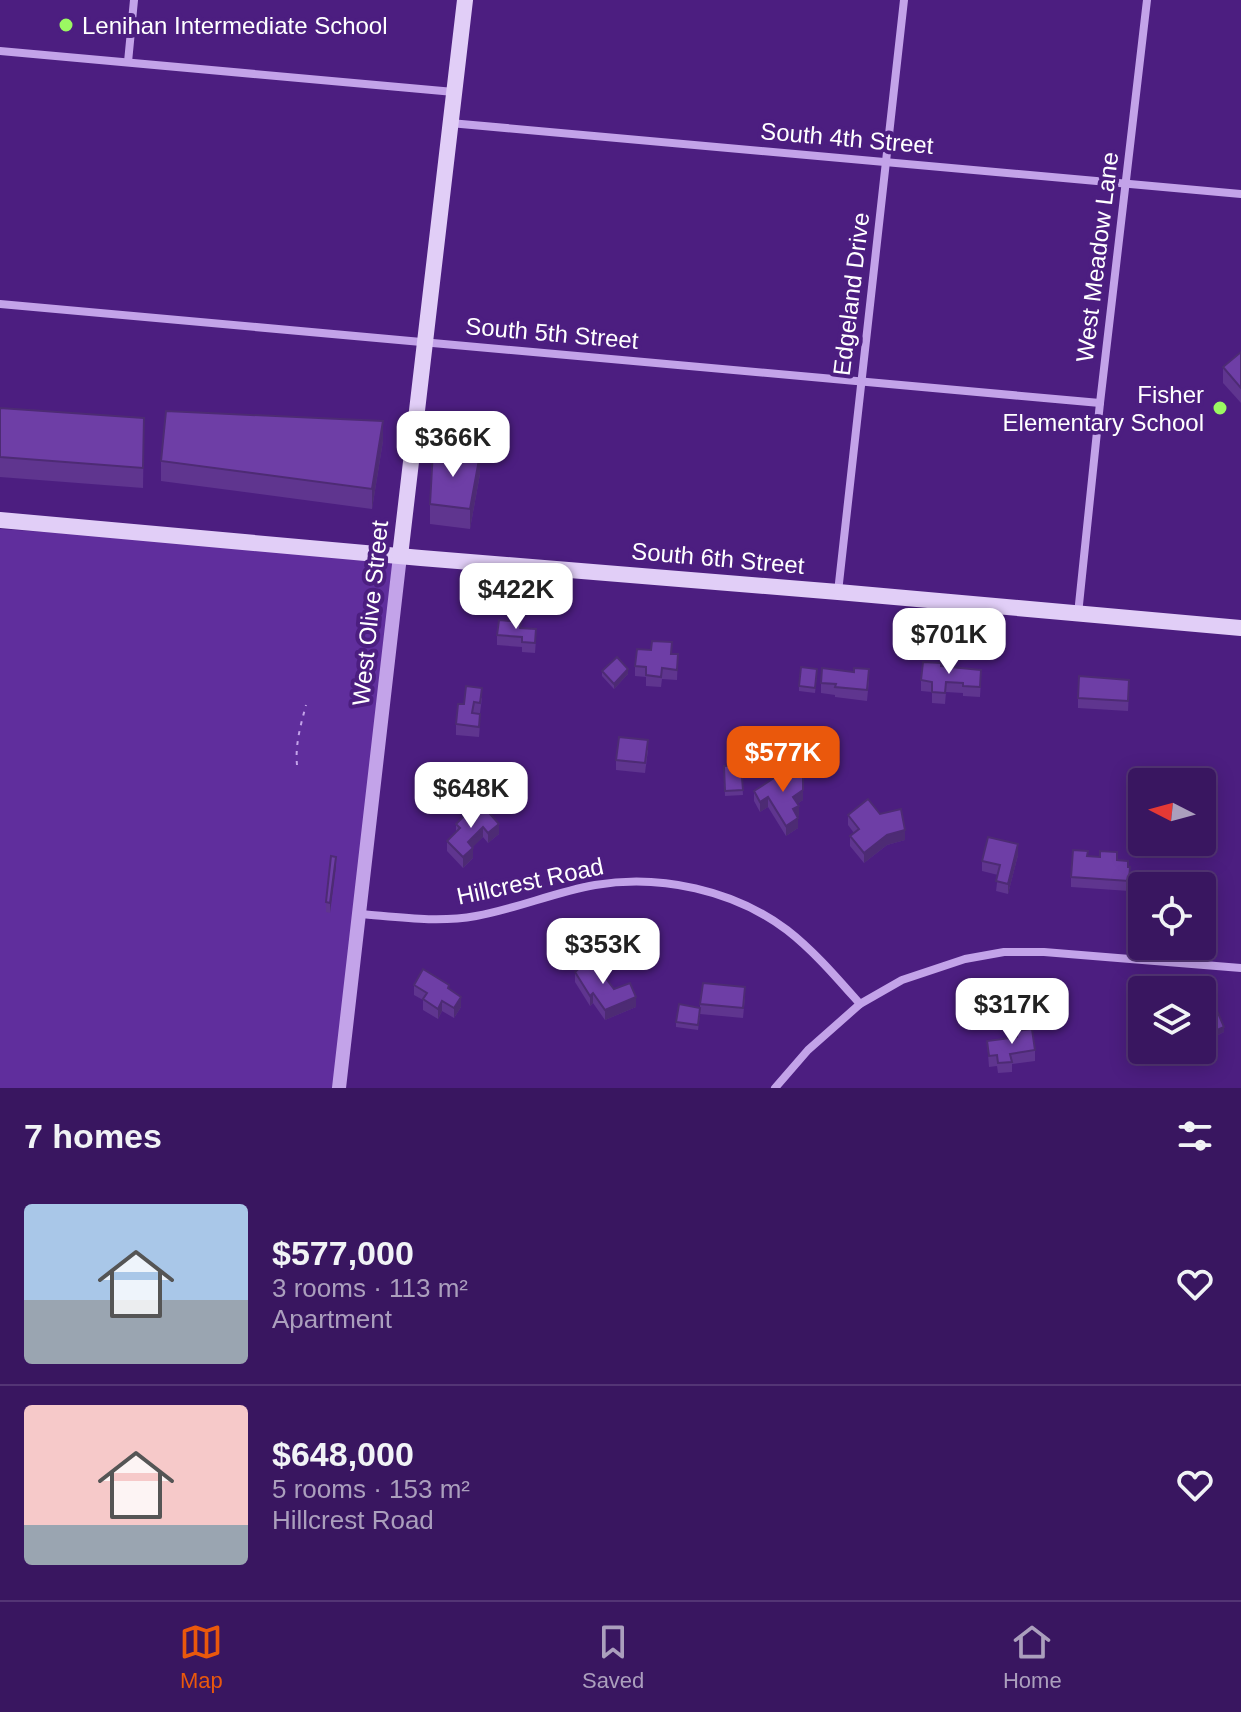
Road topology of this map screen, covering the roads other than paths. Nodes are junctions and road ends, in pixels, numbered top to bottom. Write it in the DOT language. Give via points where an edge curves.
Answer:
graph roads {
  1 [pos="134,0"];
  2 [pos="465,0"];
  3 [pos="904,0"];
  4 [pos="1147,0"];
  5 [pos="0,51"];
  6 [pos="128,62"];
  7 [pos="454,92"];
  8 [pos="450,123"];
  9 [pos="886,161"];
  10 [pos="1126,183"];
  11 [pos="1241,194"];
  12 [pos="0,304"];
  13 [pos="425,342"];
  14 [pos="861,381"];
  15 [pos="1100,403"];
  16 [pos="0,520"];
  17 [pos="400,556"];
  18 [pos="838,592"];
  19 [pos="1078,614"];
  20 [pos="1241,628"];
  21 [pos="360,914"];
  22 [pos="1241,968"];
  23 [pos="860,1004"];
  24 [pos="339,1088"];
  25 [pos="775,1088"];
  1 -- 6 [label="street"];
  2 -- 7 [label="main road, West Olive Street"];
  3 -- 9 [label="street, Edgeland Drive"];
  4 -- 10 [label="street, West Meadow Lane"];
  5 -- 6 [label="street"];
  6 -- 7 [label="street"];
  7 -- 8 [label="main road, West Olive Street"];
  8 -- 9 [label="street, South 4th Street"];
  8 -- 13 [label="main road, West Olive Street"];
  9 -- 10 [label="street, South 4th Street"];
  9 -- 14 [label="street, Edgeland Drive"];
  10 -- 11 [label="street, South 4th Street"];
  10 -- 15 [label="street, West Meadow Lane"];
  12 -- 13 [label="street, South 5th Street"];
  13 -- 14 [label="street, South 5th Street"];
  13 -- 17 [label="main road, West Olive Street"];
  14 -- 15 [label="street, South 5th Street"];
  14 -- 18 [label="street, Edgeland Drive"];
  15 -- 19 [label="street, West Meadow Lane"];
  16 -- 17 [label="main road, South 6th Street"];
  17 -- 18 [label="main road, South 6th Street"];
  17 -- 21 [label="street, West Olive Street"];
  18 -- 19 [label="main road, South 6th Street"];
  19 -- 20 [label="main road, South 6th Street"];
  21 -- 23 [label="street, Hillcrest Road" via="450,919 595,885 678,885 761,913 817,956"];
  21 -- 24 [label="street, West Olive Street"];
  22 -- 23 [label="street" via="1072,952 1004,952 933,968"];
  23 -- 25 [label="street"];
}
